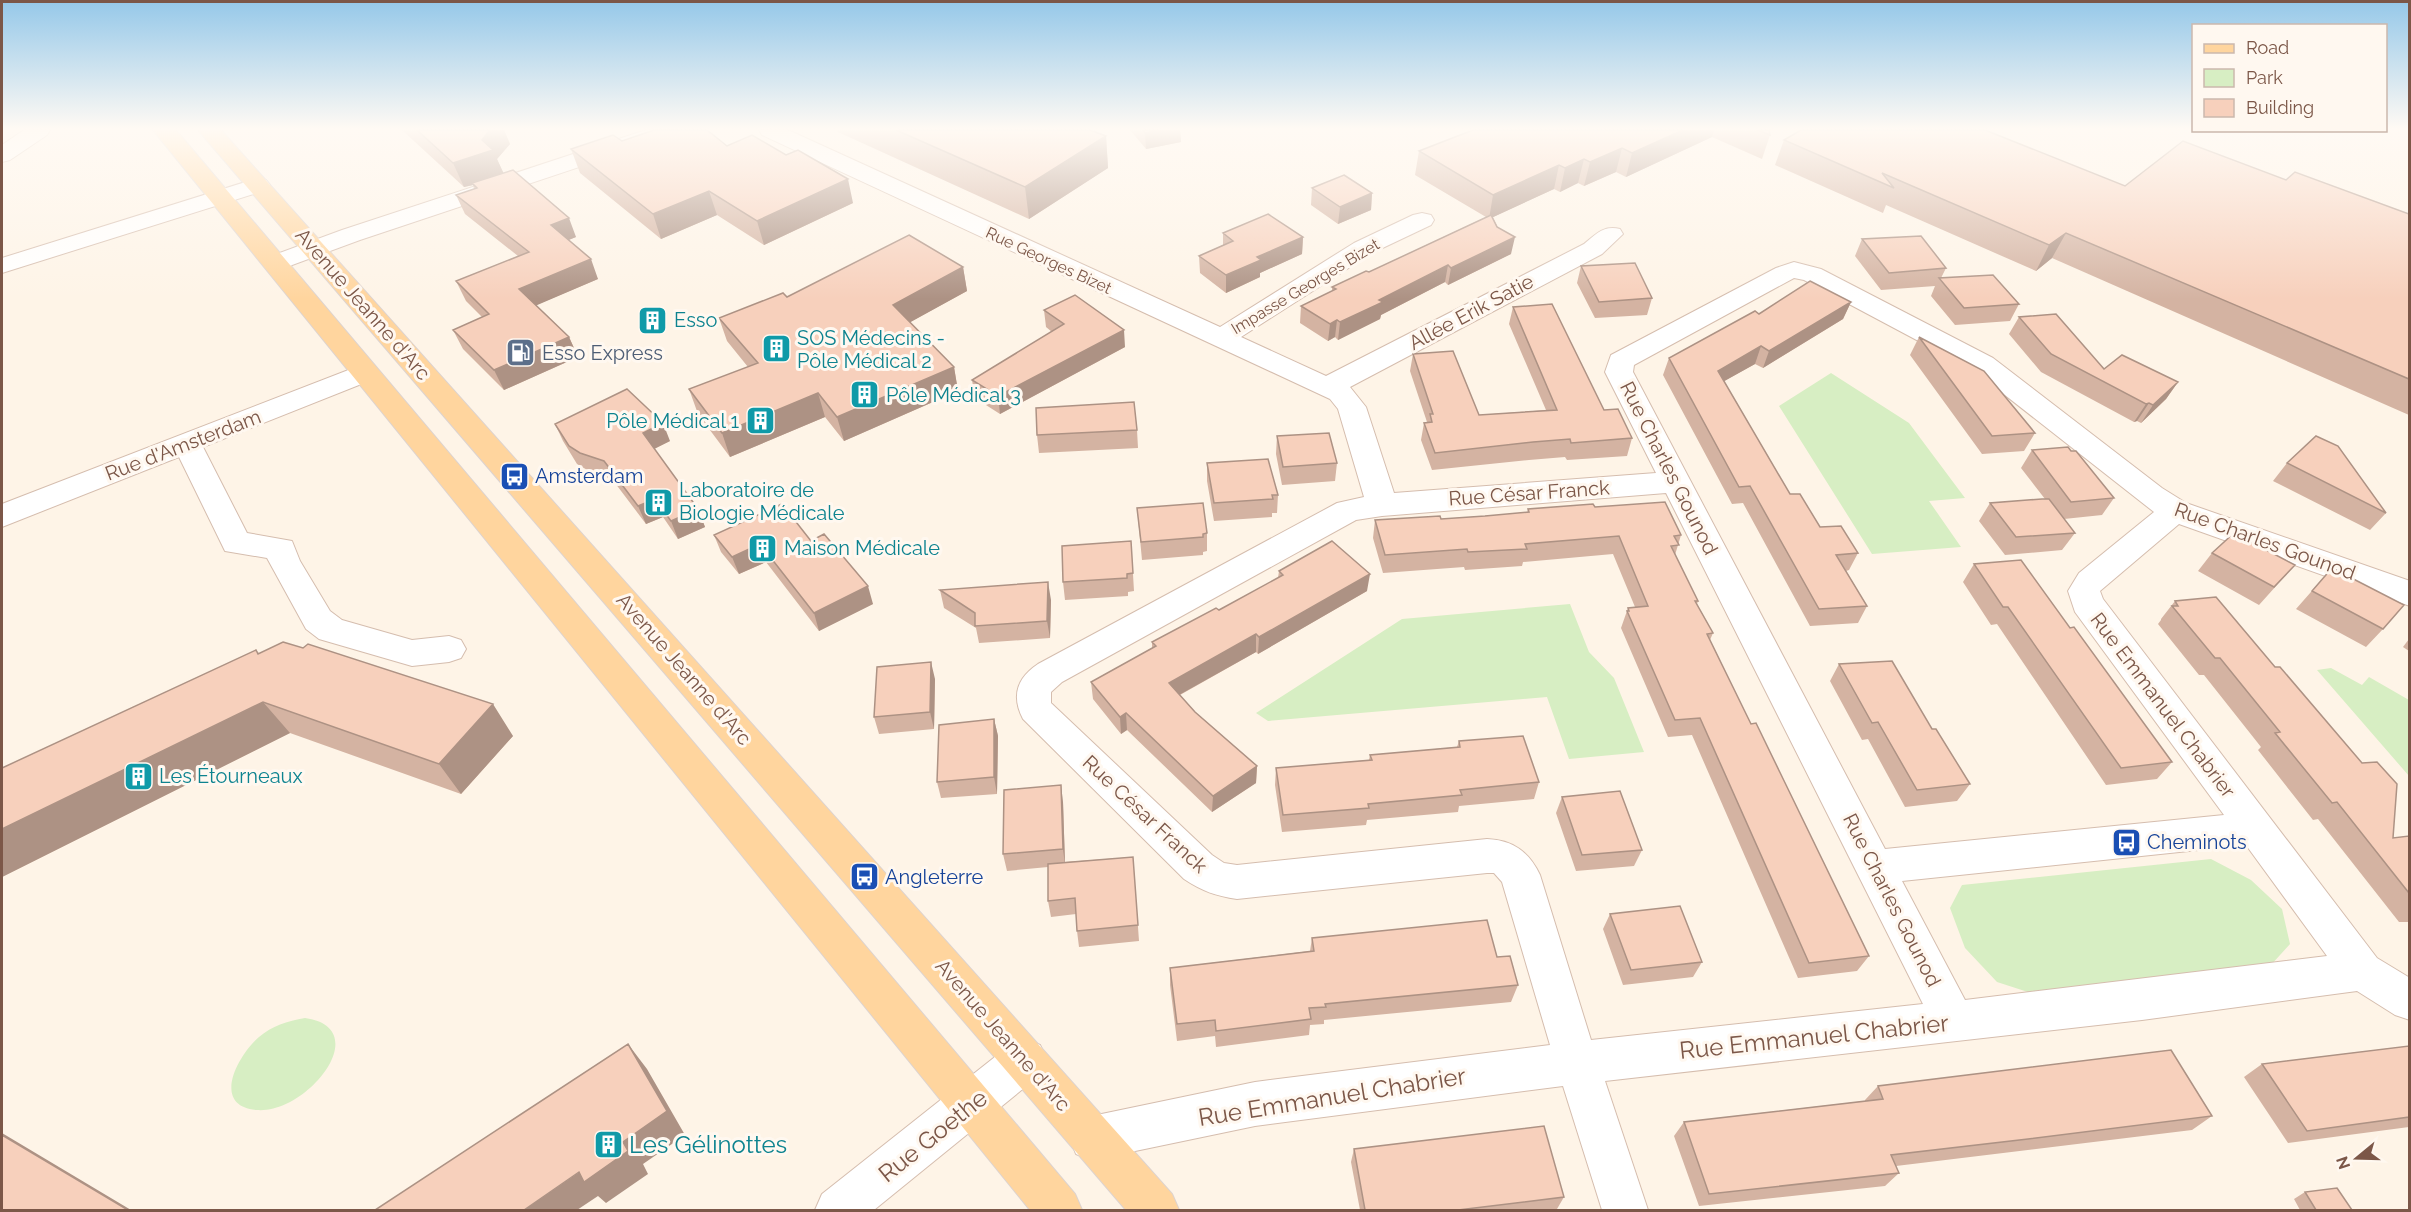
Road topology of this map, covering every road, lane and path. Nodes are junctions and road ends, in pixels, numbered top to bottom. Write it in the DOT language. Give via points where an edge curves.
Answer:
graph roads {
  1 [pos="210,187"];
  2 [pos="253,187"];
  3 [pos="259,187"];
  4 [pos="498,187"];
  5 [pos="893,187"];
  6 [pos="219,197"];
  7 [pos="1422,220"];
  8 [pos="1611,234"];
  9 [pos="315,248"];
  10 [pos="275,263"];
  11 [pos="2,266"];
  12 [pos="1221,338"];
  13 [pos="364,373"];
  14 [pos="1329,386"];
  15 [pos="187,444"];
  16 [pos="1676,482"];
  17 [pos="4,505"];
  18 [pos="1382,505"];
  19 [pos="2175,511"];
  20 [pos="2409,594"];
  21 [pos="449,649"];
  22 [pos="2254,828"];
  23 [pos="1874,867"];
  24 [pos="2362,971"];
  25 [pos="2409,1001"];
  26 [pos="1954,1021"];
  27 [pos="1025,1060"];
  28 [pos="1577,1062"];
  29 [pos="972,1105"];
  30 [pos="1092,1138"];
  31 [pos="838,1210"];
  32 [pos="1059,1210"];
  33 [pos="1156,1210"];
  34 [pos="1625,1210"];
  1 -- 6 [label="main road, Avenue Jeanne d'Arc"];
  2 -- 6 [label="street"];
  3 -- 9 [label="main road, Avenue Jeanne d'Arc"];
  4 -- 9 [label="street"];
  5 -- 12 [label="street, Rue Georges Bizet"];
  6 -- 10 [label="main road, Avenue Jeanne d'Arc"];
  6 -- 11 [label="street"];
  7 -- 12 [label="street, Impasse Georges Bizet" via="1363,248"];
  8 -- 14 [label="street, Allée Erik Satie" via="1593,249"];
  9 -- 10 [label="street"];
  9 -- 27 [label="main road, Avenue Jeanne d'Arc"];
  10 -- 13 [label="main road, Avenue Jeanne d'Arc"];
  12 -- 14 [label="street, Rue Georges Bizet"];
  13 -- 15 [label="street, Rue d'Amsterdam"];
  13 -- 29 [label="main road, Avenue Jeanne d'Arc"];
  14 -- 18 [label="street" via="1352,407"];
  15 -- 17 [label="street, Rue d'Amsterdam"];
  15 -- 21 [label="street" via="236,543 281,549 284,562 318,620 318,639 412,654"];
  16 -- 18 [label="street, Rue César Franck"];
  16 -- 19 [label="street, Rue Charles Gounod" via="1619,372 1621,361 1794,270 1812,274 1983,364"];
  16 -- 23 [label="street, Rue Charles Gounod"];
  18 -- 28 [label="street, Rue César Franck" via="1348,511 1050,673 1036,683 1032,696 1035,709 1198,867 1216,879 1237,882 1501,856 1520,875"];
  19 -- 20 [label="street, Rue Charles Gounod"];
  19 -- 22 [label="street, Rue Emmanuel Chabrier" via="2090,581 2084,591 2087,603"];
  22 -- 23 [label="street, Rue Emmanuel Chabrier"];
  22 -- 24 [label="street, Rue Emmanuel Chabrier"];
  23 -- 26 [label="street, Rue Charles Gounod"];
  24 -- 25 [label="street"];
  24 -- 26 [label="street, Rue Emmanuel Chabrier"];
  26 -- 28 [label="street, Rue Emmanuel Chabrier"];
  27 -- 29 [label="street, Rue Goethe"];
  27 -- 30 [label="main road, Avenue Jeanne d'Arc"];
  28 -- 30 [label="street, Rue Emmanuel Chabrier" via="1255,1104"];
  28 -- 34 [label="street"];
  29 -- 31 [label="street, Rue Goethe"];
  29 -- 32 [label="main road, Avenue Jeanne d'Arc"];
  30 -- 33 [label="main road, Avenue Jeanne d'Arc"];
}
